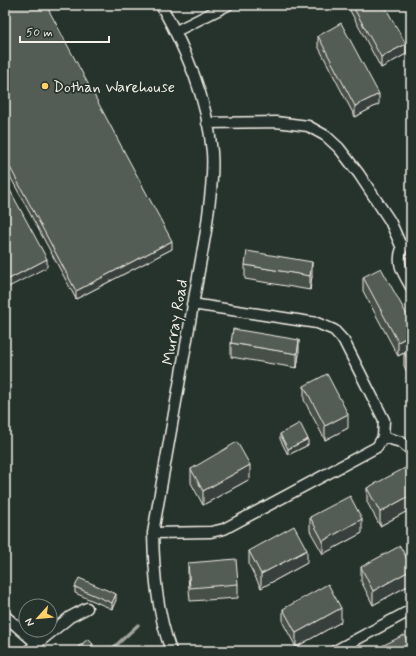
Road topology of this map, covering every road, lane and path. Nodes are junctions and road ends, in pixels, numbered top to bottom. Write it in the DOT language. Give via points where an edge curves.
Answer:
graph roads {
  1 [pos="161,5"];
  2 [pos="228,5"];
  3 [pos="176,31"];
  4 [pos="207,123"];
  5 [pos="407,245"];
  6 [pos="411,287"];
  7 [pos="192,304"];
  8 [pos="383,437"];
  9 [pos="411,450"];
  10 [pos="153,534"];
  11 [pos="87,608"];
  12 [pos="411,610"];
  13 [pos="5,616"];
  14 [pos="36,644"];
  15 [pos="28,651"];
  16 [pos="171,651"];
  17 [pos="335,651"];
  1 -- 3 [label="street, Murray Road"];
  2 -- 3 [label="street"];
  3 -- 4 [label="street, Murray Road" via="198,84"];
  4 -- 5 [label="street" via="276,122 308,126 326,136 359,174"];
  4 -- 7 [label="street, Murray Road" via="212,152 210,201"];
  5 -- 6 [label="street" via="399,256 399,264"];
  7 -- 8 [label="street" via="316,323 334,330 344,341 384,420"];
  7 -- 10 [label="street, Murray Road"];
  8 -- 9 [label="street" via="401,442"];
  8 -- 10 [label="street" via="377,447 224,529 211,532"];
  10 -- 16 [label="street, Murray Road" via="157,596"];
  11 -- 14 [label="street" via="70,617"];
  12 -- 17 [label="street"];
  13 -- 14 [label="street"];
  14 -- 15 [label="street"];
}
